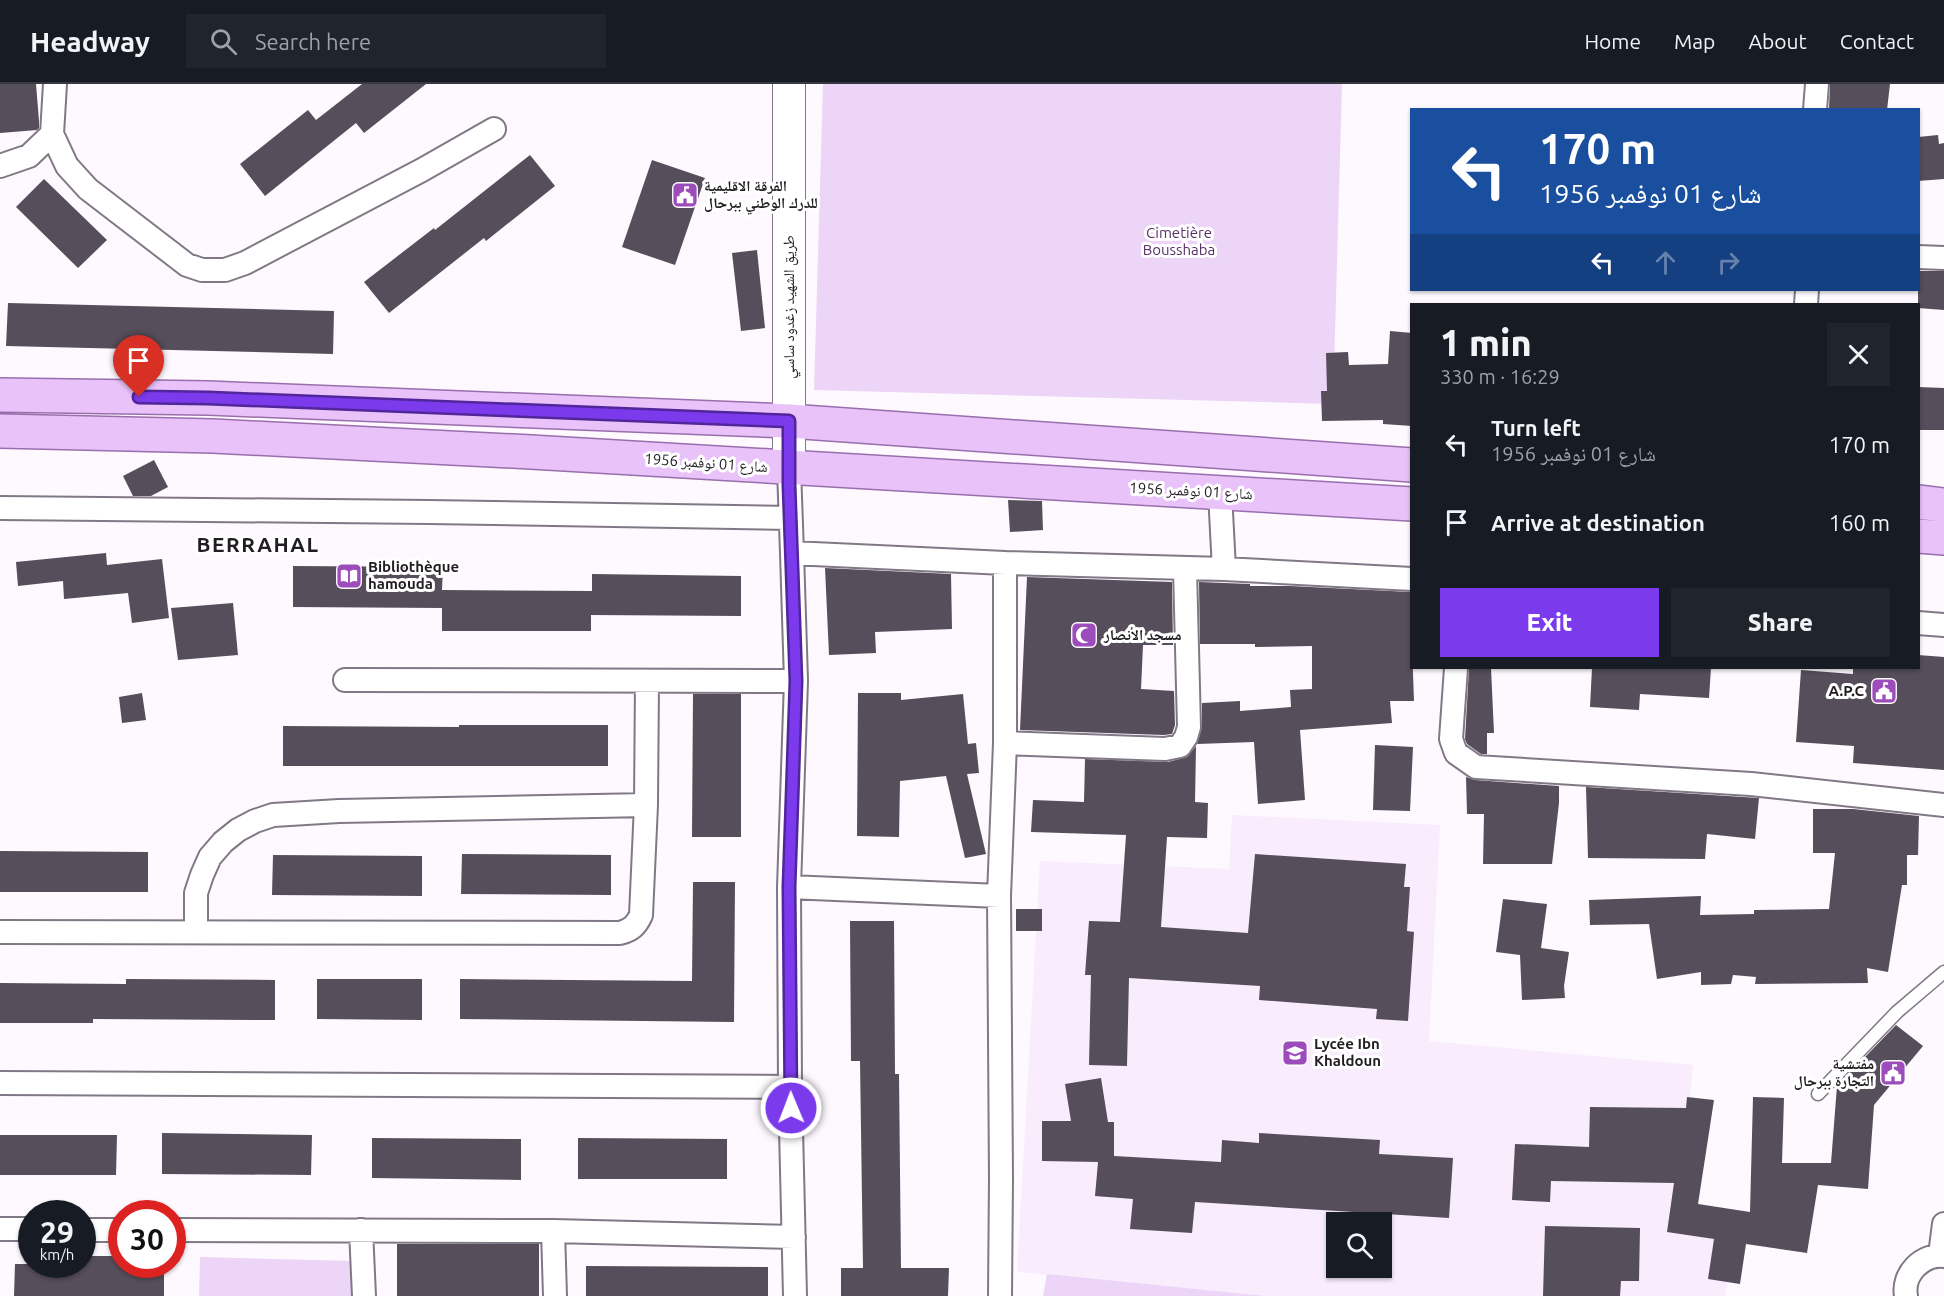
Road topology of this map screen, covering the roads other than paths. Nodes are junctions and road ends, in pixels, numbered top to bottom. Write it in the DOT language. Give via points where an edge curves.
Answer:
graph roads {
  1 [pos="55,84"];
  2 [pos="789,84"];
  3 [pos="1817,84"];
  4 [pos="1815,108"];
  5 [pos="494,129"];
  6 [pos="52,134"];
  7 [pos="0,166"];
  8 [pos="1920,257"];
  9 [pos="1944,258"];
  10 [pos="0,395"];
  11 [pos="789,421"];
  12 [pos="0,430"];
  13 [pos="1410,465"];
  14 [pos="789,469"];
  15 [pos="1220,493"];
  16 [pos="1920,502"];
  17 [pos="1410,504"];
  18 [pos="1944,505"];
  19 [pos="0,508"];
  20 [pos="790,518"];
  21 [pos="1920,536"];
  22 [pos="1944,538"];
  23 [pos="792,553"];
  24 [pos="1005,563"];
  25 [pos="1224,568"];
  26 [pos="1185,569"];
  27 [pos="1410,579"];
  28 [pos="1920,622"];
  29 [pos="1944,625"];
  30 [pos="1456,669"];
  31 [pos="345,680"];
  32 [pos="647,681"];
  33 [pos="796,681"];
  34 [pos="1005,743"];
  35 [pos="646,805"];
  36 [pos="1944,806"];
  37 [pos="789,887"];
  38 [pos="999,896"];
  39 [pos="196,931"];
  40 [pos="0,932"];
  41 [pos="1944,972"];
  42 [pos="0,1083"];
  43 [pos="790,1087"];
  44 [pos="1818,1095"];
  45 [pos="1944,1224"];
  46 [pos="0,1229"];
  47 [pos="18,1229"];
  48 [pos="186,1230"];
  49 [pos="361,1230"];
  50 [pos="553,1231"];
  51 [pos="794,1237"];
  52 [pos="1942,1256"];
  53 [pos="364,1296"];
  54 [pos="555,1296"];
  55 [pos="795,1296"];
  56 [pos="1000,1296"];
  57 [pos="1906,1296"];
  1 -- 6 [label="street"];
  2 -- 11 [label="street, طريق الشهيد زغدود ساسي"];
  3 -- 4 [label="street"];
  5 -- 6 [label="street" via="245,263 225,270 202,270 187,265 101,200 67,166"];
  6 -- 7 [label="street" via="29,156"];
  8 -- 9 [label="street"];
  10 -- 11 [label="main road" via="208,398"];
  11 -- 13 [label="main road"];
  11 -- 14 [label="street, طريق الشهيد زغدود ساسي"];
  12 -- 14 [label="main road, شارع 01 نوفمبر 1956" via="213,436"];
  14 -- 15 [label="main road, شارع 01 نوفمبر 1956"];
  14 -- 20 [label="street"];
  15 -- 17 [label="main road, شارع 01 نوفمبر 1956"];
  15 -- 25 [label="street"];
  16 -- 18 [label="main road"];
  19 -- 20 [label="street"];
  20 -- 23 [label="street"];
  21 -- 22 [label="main road"];
  23 -- 24 [label="street"];
  23 -- 33 [label="street"];
  24 -- 26 [label="street"];
  24 -- 34 [label="street"];
  25 -- 26 [label="street"];
  25 -- 27 [label="street"];
  26 -- 34 [label="street" via="1189,727 1180,746 1165,749"];
  28 -- 29 [label="street"];
  30 -- 36 [label="street" via="1451,739 1456,753 1476,767 1751,784"];
  31 -- 32 [label="street"];
  32 -- 33 [label="street"];
  32 -- 35 [label="street"];
  33 -- 37 [label="street"];
  34 -- 38 [label="street"];
  35 -- 39 [label="street" via="273,815 238,830 210,857 196,893"];
  35 -- 39 [label="street" via="640,915 629,931"];
  37 -- 38 [label="street"];
  37 -- 43 [label="street"];
  38 -- 56 [label="street"];
  39 -- 40 [label="street"];
  41 -- 44 [label="lane" via="1897,1012"];
  42 -- 43 [label="street"];
  43 -- 51 [label="street"];
  45 -- 52 [label="street"];
  46 -- 47 [label="street"];
  48 -- 49 [label="street"];
  49 -- 50 [label="street"];
  49 -- 53 [label="street"];
  50 -- 51 [label="street"];
  50 -- 54 [label="street"];
  51 -- 55 [label="street"];
  52 -- 57 [label="street" via="1929,1257 1912,1270"];
}
